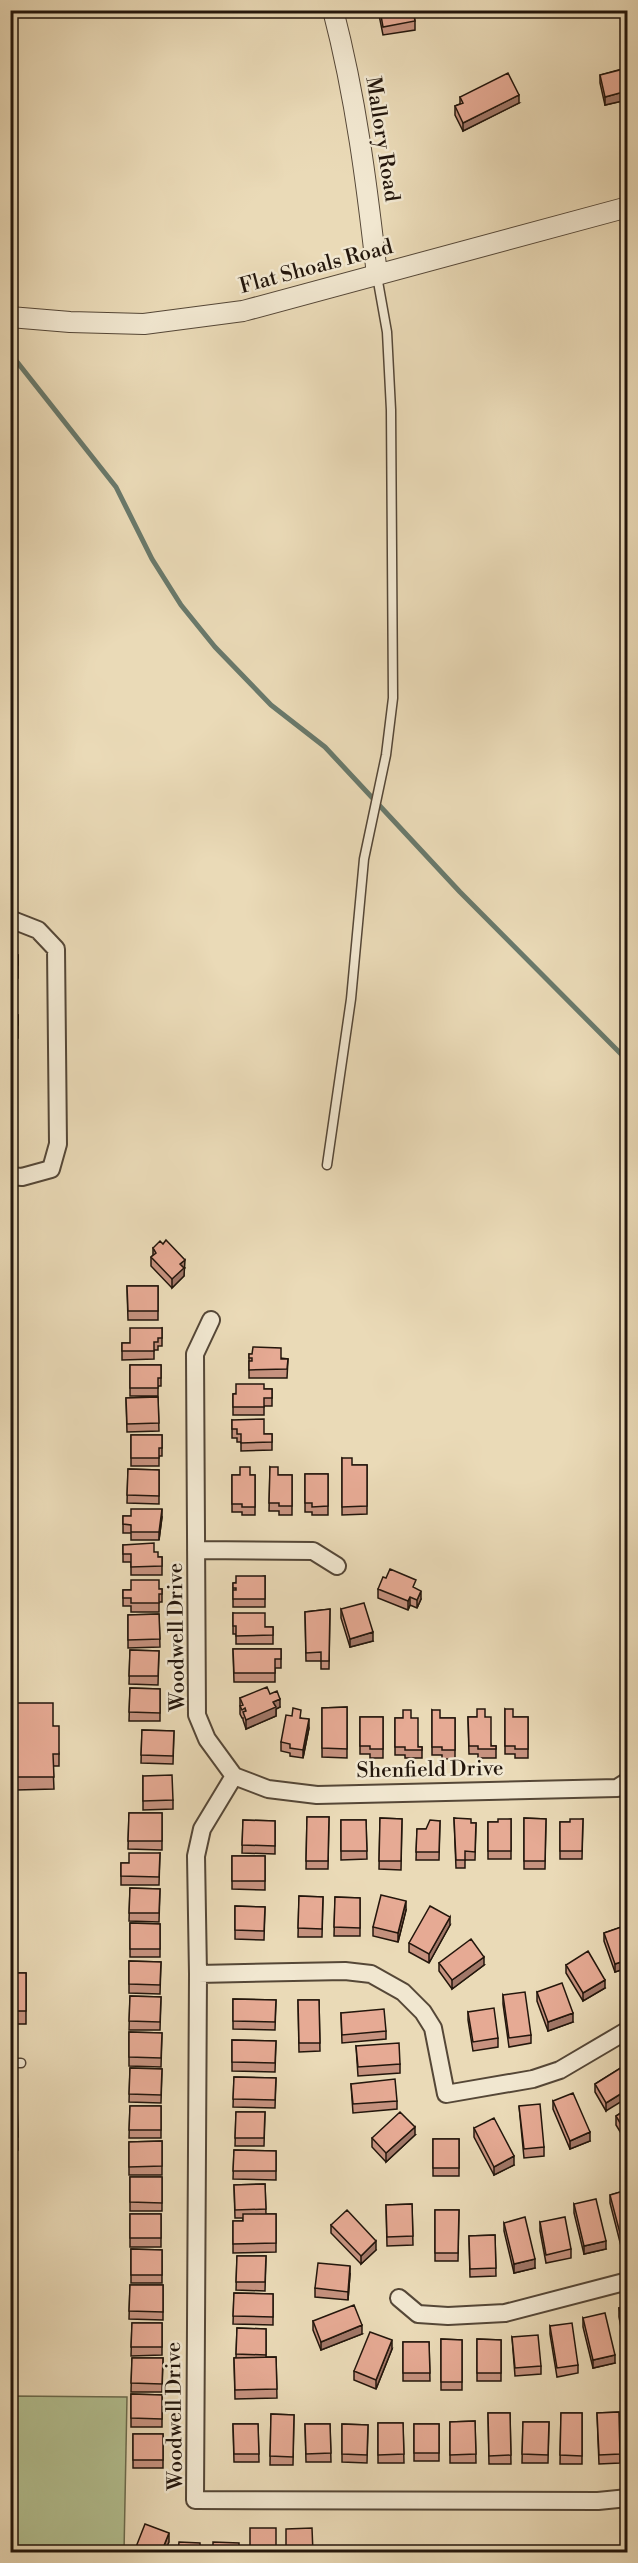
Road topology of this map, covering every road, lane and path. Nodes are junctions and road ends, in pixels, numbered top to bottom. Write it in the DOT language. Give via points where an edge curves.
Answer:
graph roads {
  1 [pos="333,10"];
  2 [pos="627,207"];
  3 [pos="377,275"];
  4 [pos="10,317"];
  5 [pos="10,919"];
  6 [pos="327,1165"];
  7 [pos="10,1176"];
  8 [pos="211,1320"];
  9 [pos="196,1550"];
  10 [pos="337,1566"];
  11 [pos="234,1776"];
  12 [pos="627,1781"];
  13 [pos="198,1974"];
  14 [pos="627,2030"];
  15 [pos="10,2063"];
  16 [pos="21,2063"];
  17 [pos="627,2281"];
  18 [pos="399,2298"];
  19 [pos="627,2498"];
  1 -- 3 [label="street, Mallory Road" via="361,140"];
  2 -- 3 [label="street, Flat Shoals Road"];
  3 -- 4 [label="street, Flat Shoals Road" via="243,311 144,324"];
  3 -- 6 [label="lane" via="387,332 391,410 393,698 386,755 364,859 351,999"];
  5 -- 7 [label="street" via="38,930 56,950 57,1144 51,1169 22,1177"];
  8 -- 9 [label="street, Woodwell Drive" via="195,1354"];
  9 -- 10 [label="street" via="313,1551"];
  9 -- 11 [label="street, Woodwell Drive" via="197,1715 207,1739"];
  11 -- 12 [label="street, Shenfield Drive" via="268,1789 317,1795 617,1788"];
  11 -- 13 [label="street, Woodwell Drive" via="202,1829 196,1856"];
  13 -- 14 [label="street" via="371,1974 403,1992 433,2028 446,2094 533,2079 560,2070"];
  13 -- 19 [label="street, Woodwell Drive" via="195,2500"];
  15 -- 16 [label="lane"];
  17 -- 18 [label="street" via="505,2313 418,2314"];
}
